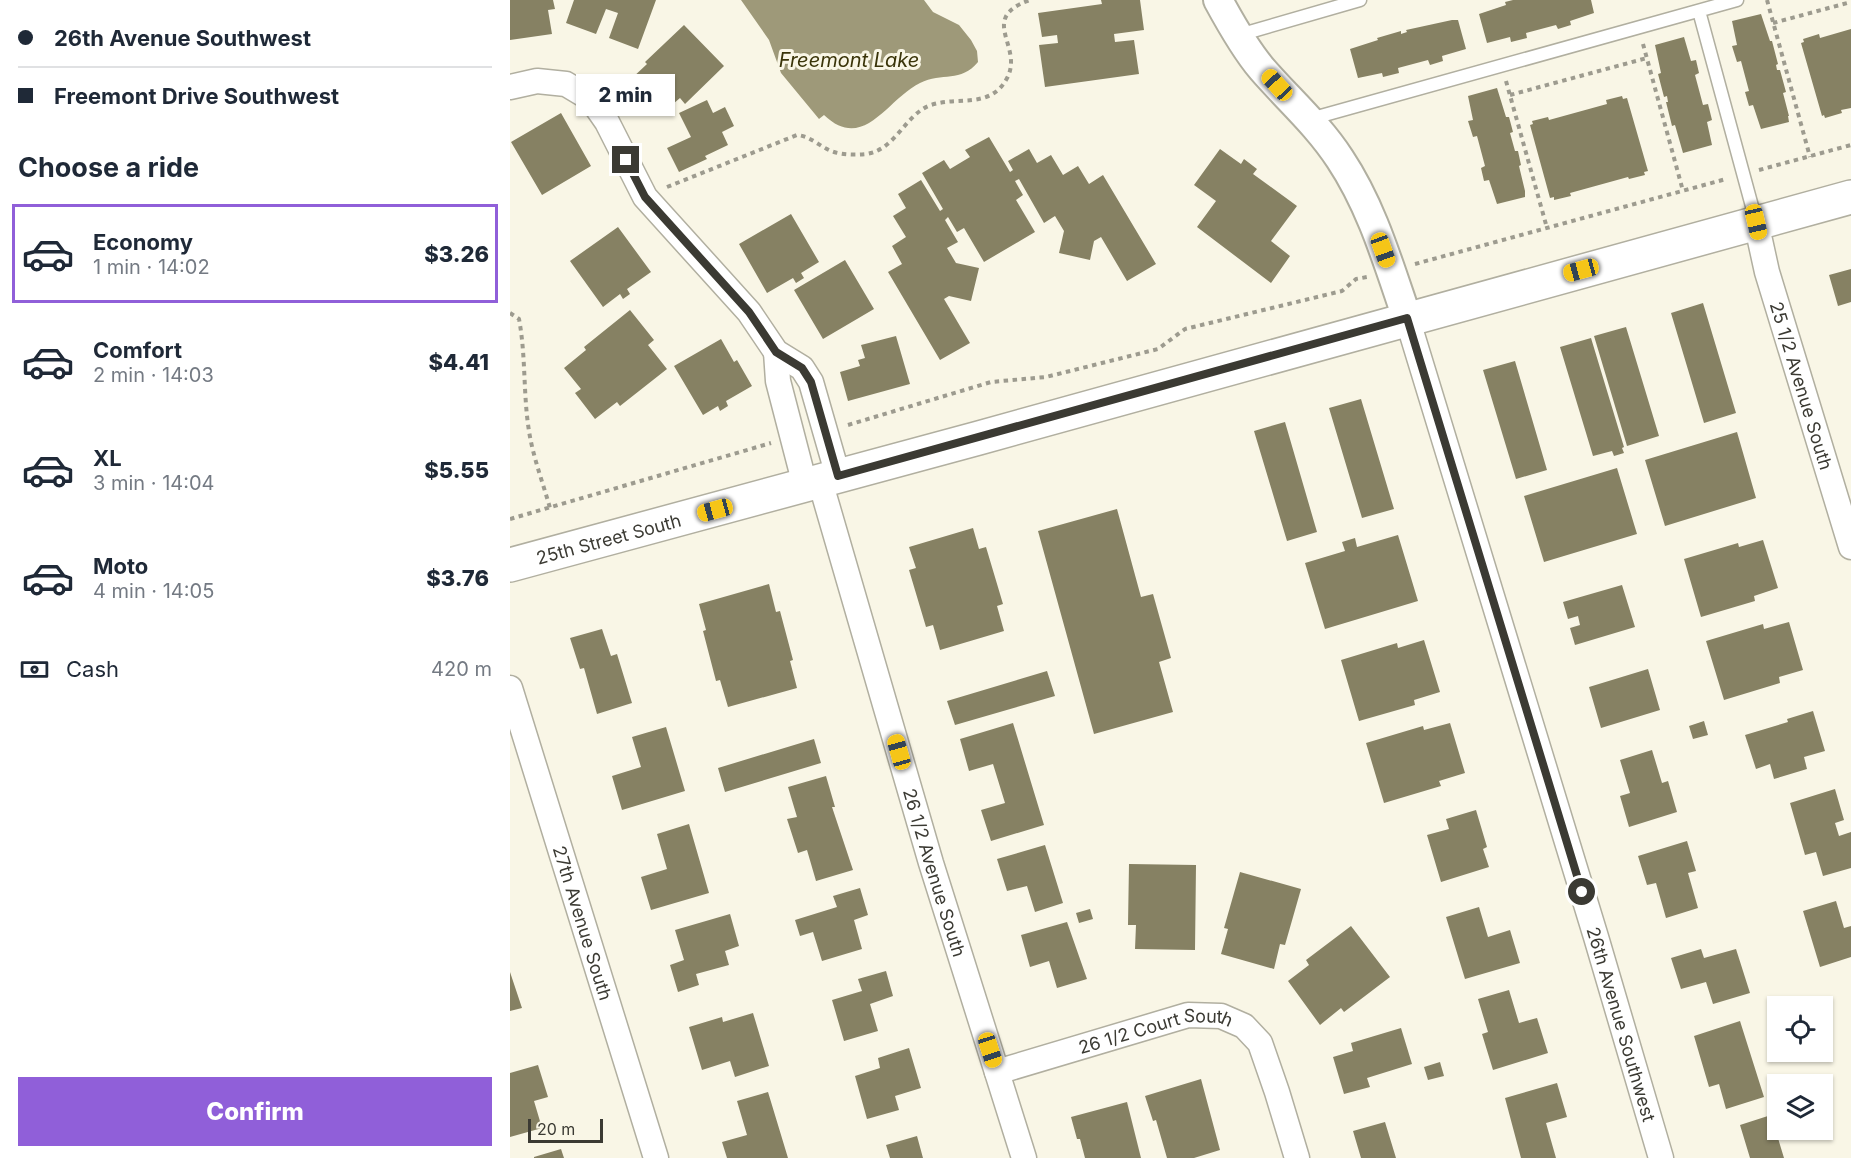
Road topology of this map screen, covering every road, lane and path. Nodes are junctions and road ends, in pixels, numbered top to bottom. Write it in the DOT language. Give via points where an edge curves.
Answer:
graph roads {
  1 [pos="1030,0"];
  2 [pos="1218,0"];
  3 [pos="1360,0"];
  4 [pos="1737,0"];
  5 [pos="1767,0"];
  6 [pos="1851,2"];
  7 [pos="1699,10"];
  8 [pos="1773,23"];
  9 [pos="1638,27"];
  10 [pos="1239,35"];
  11 [pos="1647,58"];
  12 [pos="1502,65"];
  13 [pos="510,87"];
  14 [pos="1510,95"];
  15 [pos="1309,119"];
  16 [pos="1851,145"];
  17 [pos="1810,157"];
  18 [pos="1743,175"];
  19 [pos="1683,191"];
  20 [pos="1851,196"];
  21 [pos="645,197"];
  22 [pos="1756,222"];
  23 [pos="1547,228"];
  24 [pos="1390,270"];
  25 [pos="510,313"];
  26 [pos="1407,318"];
  27 [pos="776,352"];
  28 [pos="825,430"];
  29 [pos="793,437"];
  30 [pos="821,481"];
  31 [pos="550,508"];
  32 [pos="510,519"];
  33 [pos="1851,547"];
  34 [pos="510,566"];
  35 [pos="510,688"];
  36 [pos="997,1072"];
  37 [pos="656,1158"];
  38 [pos="1024,1158"];
  39 [pos="1297,1158"];
  40 [pos="1661,1158"];
  1 -- 21 [label="path" via="1014,6 1006,15 1003,29 1011,66 999,89 987,97 932,105 919,111 895,137 870,153 834,152 797,135"];
  2 -- 10 [label="street, 26th Avenue Southwest"];
  3 -- 10 [label="lane"];
  4 -- 7 [label="lane"];
  5 -- 8 [label="path"];
  6 -- 8 [label="path"];
  7 -- 9 [label="lane"];
  7 -- 18 [label="lane"];
  8 -- 17 [label="path"];
  9 -- 11 [label="path"];
  9 -- 12 [label="lane"];
  10 -- 15 [label="street, 26th Avenue Southwest" via="1261,68"];
  11 -- 14 [label="path"];
  11 -- 19 [label="path"];
  12 -- 14 [label="path"];
  12 -- 15 [label="lane"];
  13 -- 21 [label="street" via="537,81 566,84 591,99"];
  14 -- 23 [label="path"];
  15 -- 24 [label="street, 26th Avenue Southwest" via="1340,158 1369,208"];
  16 -- 17 [label="path"];
  17 -- 18 [label="path"];
  18 -- 19 [label="path"];
  18 -- 22 [label="lane"];
  19 -- 23 [label="path"];
  20 -- 22 [label="main road, 25th Street South"];
  21 -- 27 [label="street" via="749,312"];
  22 -- 26 [label="main road, 25th Street South"];
  22 -- 33 [label="street, 25 1/2 Avenue South" via="1767,272"];
  23 -- 24 [label="path"];
  24 -- 26 [label="street, 26th Avenue Southwest"];
  24 -- 28 [label="path" via="1356,279 1342,291 1185,329 1158,349 1046,377 991,382"];
  25 -- 31 [label="path" via="519,319 529,432"];
  26 -- 30 [label="main road, 25th Street South"];
  26 -- 40 [label="street, 26th Avenue Southwest"];
  27 -- 28 [label="street" via="802,368 811,382"];
  27 -- 29 [label="street" via="778,381"];
  28 -- 30 [label="street"];
  29 -- 30 [label="street"];
  29 -- 31 [label="path"];
  30 -- 34 [label="main road, 25th Street South"];
  30 -- 36 [label="street, 26 1/2 Avenue South" via="931,863"];
  31 -- 32 [label="path"];
  35 -- 37 [label="street, 27th Avenue South"];
  36 -- 38 [label="street, 26 1/2 Avenue South"];
  36 -- 39 [label="street, 26 1/2 Court South" via="1188,1015 1221,1016 1244,1026 1260,1043"];
}
